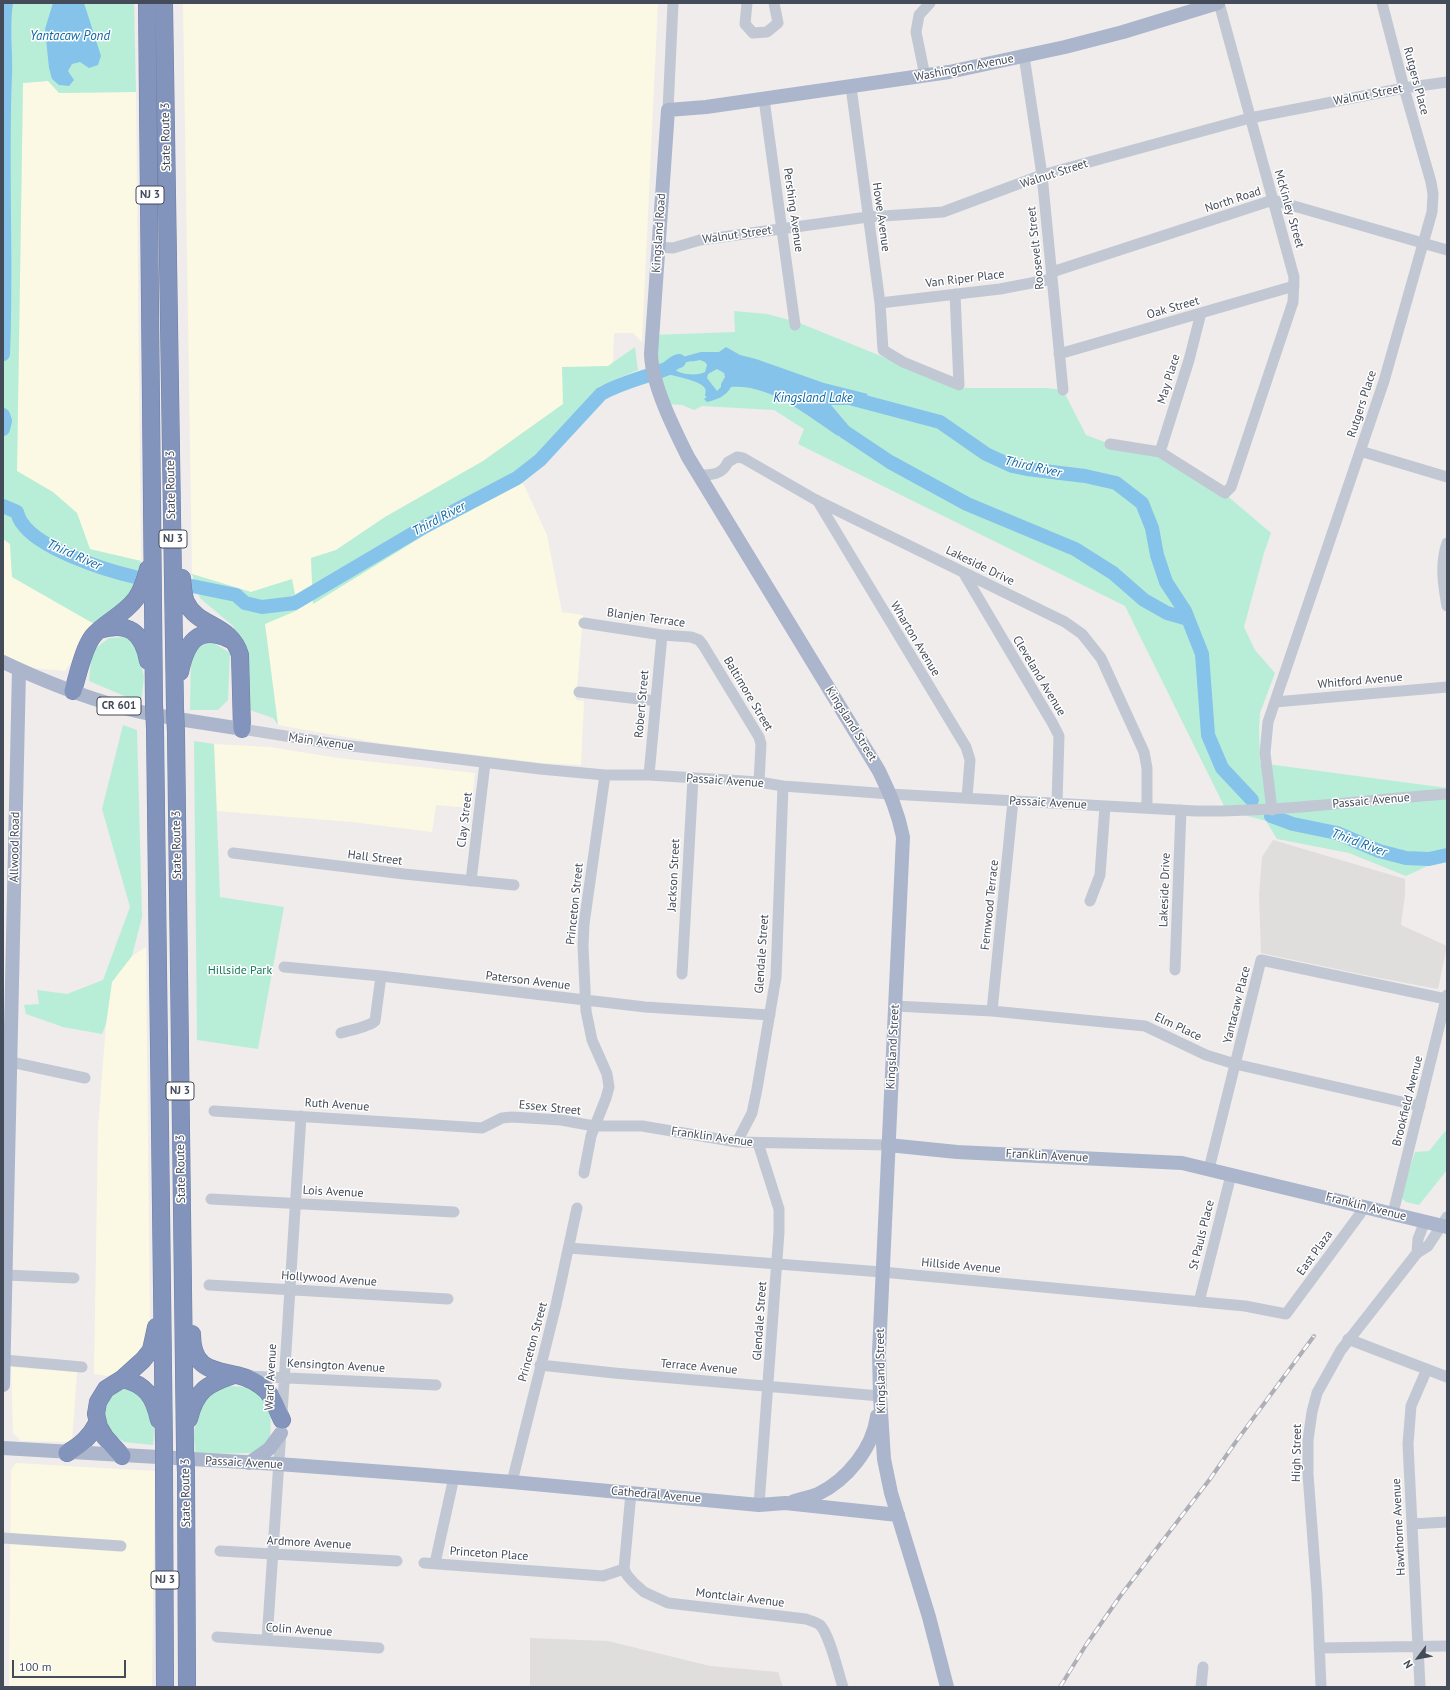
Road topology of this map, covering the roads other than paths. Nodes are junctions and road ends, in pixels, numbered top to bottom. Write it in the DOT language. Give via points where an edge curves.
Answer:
graph roads {
  1 [pos="147,3"];
  2 [pos="164,3"];
  3 [pos="673,3"];
  4 [pos="747,3"];
  5 [pos="774,3"];
  6 [pos="930,3"];
  7 [pos="1218,3"];
  8 [pos="1382,3"];
  9 [pos="1024,56"];
  10 [pos="925,76"];
  11 [pos="1447,82"];
  12 [pos="851,87"];
  13 [pos="1404,88"];
  14 [pos="764,99"];
  15 [pos="668,110"];
  16 [pos="1250,118"];
  17 [pos="1042,175"];
  18 [pos="1273,200"];
  19 [pos="868,217"];
  20 [pos="782,229"];
  21 [pos="1423,244"];
  22 [pos="658,247"];
  23 [pos="1447,250"];
  24 [pos="1052,276"];
  25 [pos="1294,286"];
  26 [pos="955,294"];
  27 [pos="880,303"];
  28 [pos="1201,313"];
  29 [pos="795,325"];
  30 [pos="1059,354"];
  31 [pos="169,369"];
  32 [pos="1063,390"];
  33 [pos="1110,444"];
  34 [pos="1360,451"];
  35 [pos="1160,452"];
  36 [pos="688,457"];
  37 [pos="699,475"];
  38 [pos="1447,477"];
  39 [pos="816,500"];
  40 [pos="1447,543"];
  41 [pos="153,548"];
  42 [pos="962,571"];
  43 [pos="1447,606"];
  44 [pos="584,623"];
  45 [pos="99,630"];
  46 [pos="662,635"];
  47 [pos="703,645"];
  48 [pos="237,646"];
  49 [pos="3,662"];
  50 [pos="19,670"];
  51 [pos="1447,687"];
  52 [pos="73,691"];
  53 [pos="579,692"];
  54 [pos="656,701"];
  55 [pos="1275,702"];
  56 [pos="154,704"];
  57 [pos="175,708"];
  58 [pos="242,730"];
  59 [pos="485,763"];
  60 [pos="605,775"];
  61 [pos="649,775"];
  62 [pos="693,778"];
  63 [pos="760,782"];
  64 [pos="783,786"];
  65 [pos="890,794"];
  66 [pos="1447,794"];
  67 [pos="967,798"];
  68 [pos="1013,801"];
  69 [pos="1057,803"];
  70 [pos="1105,806"];
  71 [pos="1147,808"];
  72 [pos="1181,810"];
  73 [pos="1272,810"];
  74 [pos="233,853"];
  75 [pos="471,881"];
  76 [pos="514,885"];
  77 [pos="1090,901"];
  78 [pos="284,967"];
  79 [pos="1175,970"];
  80 [pos="682,974"];
  81 [pos="381,976"];
  82 [pos="1446,997"];
  83 [pos="586,1001"];
  84 [pos="895,1006"];
  85 [pos="992,1011"];
  86 [pos="770,1015"];
  87 [pos="341,1033"];
  88 [pos="11,1062"];
  89 [pos="1235,1064"];
  90 [pos="85,1078"];
  91 [pos="1420,1106"];
  92 [pos="214,1111"];
  93 [pos="301,1116"];
  94 [pos="458,1126"];
  95 [pos="594,1126"];
  96 [pos="642,1126"];
  97 [pos="738,1142"];
  98 [pos="758,1143"];
  99 [pos="888,1145"];
  100 [pos="1209,1169"];
  101 [pos="584,1173"];
  102 [pos="1231,1175"];
  103 [pos="211,1199"];
  104 [pos="296,1204"];
  105 [pos="1363,1206"];
  106 [pos="577,1208"];
  107 [pos="454,1212"];
  108 [pos="1393,1213"];
  109 [pos="1426,1221"];
  110 [pos="1446,1223"];
  111 [pos="182,1224"];
  112 [pos="569,1248"];
  113 [pos="1417,1253"];
  114 [pos="777,1264"];
  115 [pos="882,1272"];
  116 [pos="6,1275"];
  117 [pos="74,1278"];
  118 [pos="209,1285"];
  119 [pos="290,1289"];
  120 [pos="162,1296"];
  121 [pos="448,1299"];
  122 [pos="1199,1302"];
  123 [pos="1286,1314"];
  124 [pos="1348,1339"];
  125 [pos="4,1360"];
  126 [pos="540,1365"];
  127 [pos="82,1367"];
  128 [pos="1427,1369"];
  129 [pos="234,1375"];
  130 [pos="284,1376"];
  131 [pos="1447,1377"];
  132 [pos="122,1379"];
  133 [pos="3,1385"];
  134 [pos="436,1385"];
  135 [pos="768,1386"];
  136 [pos="880,1396"];
  137 [pos="97,1423"];
  138 [pos="281,1427"];
  139 [pos="164,1447"];
  140 [pos="3,1448"];
  141 [pos="185,1448"];
  142 [pos="67,1453"];
  143 [pos="117,1456"];
  144 [pos="249,1463"];
  145 [pos="278,1464"];
  146 [pos="413,1474"];
  147 [pos="454,1477"];
  148 [pos="512,1482"];
  149 [pos="631,1493"];
  150 [pos="759,1504"];
  151 [pos="785,1504"];
  152 [pos="898,1516"];
  153 [pos="1447,1522"];
  154 [pos="1412,1524"];
  155 [pos="3,1538"];
  156 [pos="121,1546"];
  157 [pos="220,1551"];
  158 [pos="272,1554"];
  159 [pos="397,1561"];
  160 [pos="424,1563"];
  161 [pos="436,1563"];
  162 [pos="624,1569"];
  163 [pos="216,1637"];
  164 [pos="267,1640"];
  165 [pos="1418,1646"];
  166 [pos="1447,1646"];
  167 [pos="379,1648"];
  168 [pos="1319,1648"];
  169 [pos="1203,1667"];
  170 [pos="165,1687"];
  171 [pos="187,1687"];
  172 [pos="843,1687"];
  173 [pos="947,1687"];
  174 [pos="1201,1687"];
  175 [pos="1320,1687"];
  176 [pos="1420,1687"];
  1 -- 41 [label="highway, State Route 3 / NJ 3"];
  2 -- 31 [label="highway, State Route 3 / NJ 3"];
  3 -- 15 [label="street, Kingsland Road"];
  4 -- 5 [label="street" via="745,24 753,32 767,32 778,23"];
  6 -- 10 [label="street" via="919,15 916,32"];
  7 -- 9 [label="main road, Washington Avenue" via="1123,32"];
  7 -- 16 [label="street, McKinley Street"];
  8 -- 13 [label="street, Rutgers Place"];
  9 -- 10 [label="main road, Washington Avenue"];
  9 -- 17 [label="street, Roosevelt Street"];
  10 -- 12 [label="main road, Washington Avenue"];
  11 -- 13 [label="street, Walnut Street"];
  12 -- 14 [label="main road, Washington Avenue"];
  12 -- 19 [label="street, Howe Avenue"];
  13 -- 16 [label="street, Walnut Street"];
  13 -- 21 [label="street, Rutgers Place" via="1433,194 1432,212"];
  14 -- 15 [label="main road, Washington Avenue"];
  14 -- 20 [label="street, Pershing Avenue"];
  15 -- 22 [label="main road, Kingsland Road"];
  16 -- 17 [label="street, Walnut Street"];
  16 -- 18 [label="street, McKinley Street"];
  17 -- 19 [label="street, Walnut Street" via="943,212"];
  17 -- 24 [label="street, Roosevelt Street"];
  18 -- 21 [label="street, North Road"];
  18 -- 24 [label="street, North Road"];
  18 -- 25 [label="street, McKinley Street" via="1294,277"];
  19 -- 20 [label="street, Walnut Street"];
  19 -- 27 [label="street, Howe Avenue"];
  20 -- 22 [label="street, Walnut Street" via="700,240 677,247"];
  20 -- 29 [label="street, Pershing Avenue"];
  21 -- 23 [label="street, North Road"];
  21 -- 34 [label="street, Rutgers Place" via="1384,381"];
  22 -- 36 [label="main road, Kingsland Road" via="652,335 654,372 678,438"];
  24 -- 26 [label="street, Van Riper Place" via="1000,289"];
  24 -- 30 [label="street, Roosevelt Street"];
  25 -- 28 [label="street, Oak Street"];
  25 -- 35 [label="street, McKinley Street" via="1293,302 1254,422 1231,487 1226,494"];
  26 -- 27 [label="street, Van Riper Place"];
  26 -- 27 [label="street, Howe Avenue" via="959,385 903,362 882,350"];
  28 -- 30 [label="street, Oak Street"];
  28 -- 35 [label="street, May Place"];
  30 -- 32 [label="street, Roosevelt Street"];
  31 -- 48 [label="highway" via="184,595 194,613 230,636"];
  31 -- 57 [label="highway, State Route 3 / NJ 3"];
  33 -- 35 [label="street"];
  34 -- 38 [label="street"];
  34 -- 55 [label="street, Rutgers Place"];
  36 -- 37 [label="main road, Kingsland Street"];
  37 -- 39 [label="street, Lakeside Drive" via="718,474 728,462 737,457 743,458"];
  37 -- 65 [label="main road, Kingsland Street" via="879,771"];
  39 -- 42 [label="street, Lakeside Drive"];
  39 -- 67 [label="street, Wharton Avenue" via="966,747 970,760"];
  40 -- 43 [label="street" via="1443,557"];
  41 -- 45 [label="highway" via="145,582 137,598"];
  41 -- 56 [label="highway, State Route 3 / NJ 3"];
  42 -- 69 [label="street, Cleveland Avenue" via="1056,730"];
  42 -- 71 [label="street, Lakeside Drive" via="1065,622 1082,634 1093,647 1101,658 1144,752 1147,768"];
  44 -- 46 [label="street, Blanjen Terrace"];
  45 -- 52 [label="highway" via="88,645"];
  45 -- 56 [label="highway" via="116,626 134,632 142,639 146,648"];
  46 -- 47 [label="street, Blanjen Terrace" via="691,637"];
  46 -- 54 [label="street, Robert Street"];
  47 -- 63 [label="street, Baltimore Street" via="759,737"];
  48 -- 57 [label="highway" via="222,636 211,634 202,636 189,645 184,654"];
  48 -- 58 [label="highway" via="240,655"];
  49 -- 50 [label="main road, Main Avenue / CR 601"];
  50 -- 52 [label="main road, Main Avenue / CR 601"];
  50 -- 88 [label="main road, Allwood Road"];
  51 -- 55 [label="street, Whitford Avenue"];
  52 -- 58 [label="main road, Main Avenue / CR 601" via="146,713"];
  53 -- 54 [label="street"];
  54 -- 61 [label="street, Robert Street"];
  55 -- 73 [label="street, Rutgers Place" via="1268,722 1265,753"];
  56 -- 120 [label="highway, State Route 3 / NJ 3, bridge"];
  57 -- 111 [label="highway, State Route 3 / NJ 3, bridge"];
  58 -- 59 [label="street, Main Avenue / CR 601"];
  59 -- 60 [label="street, Main Avenue / CR 601"];
  59 -- 75 [label="street, Clay Street"];
  60 -- 61 [label="street, Main Avenue / CR 601"];
  60 -- 83 [label="street, Princeton Street" via="584,924"];
  61 -- 62 [label="street, Passaic Avenue"];
  62 -- 63 [label="street, Passaic Avenue"];
  62 -- 80 [label="street, Jackson Street"];
  63 -- 64 [label="street, Passaic Avenue"];
  64 -- 65 [label="street, Passaic Avenue"];
  64 -- 86 [label="street, Glendale Street" via="776,977"];
  65 -- 67 [label="street, Passaic Avenue"];
  65 -- 84 [label="main road, Kingsland Street" via="896,806 903,837"];
  66 -- 73 [label="street, Passaic Avenue"];
  67 -- 68 [label="street, Passaic Avenue"];
  68 -- 69 [label="street, Passaic Avenue"];
  68 -- 85 [label="street, Fernwood Terrace"];
  69 -- 70 [label="street, Passaic Avenue"];
  70 -- 71 [label="street, Passaic Avenue"];
  70 -- 77 [label="street" via="1100,875"];
  71 -- 72 [label="street, Passaic Avenue"];
  72 -- 73 [label="street, Passaic Avenue"];
  72 -- 79 [label="street, Lakeside Drive"];
  74 -- 75 [label="street, Hall Street"];
  75 -- 76 [label="street, Hall Street"];
  78 -- 81 [label="street, Paterson Avenue"];
  81 -- 83 [label="street, Paterson Avenue"];
  81 -- 87 [label="street" via="374,1021 368,1026"];
  82 -- 89 [label="street, Yantacaw Place" via="1261,960"];
  82 -- 91 [label="street, Brookfield Avenue"];
  83 -- 86 [label="street, Paterson Avenue"];
  83 -- 95 [label="street, Princeton Street" via="590,1033 607,1074 609,1088"];
  84 -- 85 [label="street, Elm Place"];
  84 -- 99 [label="main road, Kingsland Street"];
  85 -- 89 [label="street, Elm Place" via="1144,1026 1206,1055"];
  86 -- 97 [label="street, Glendale Street" via="758,1090 752,1113"];
  88 -- 90 [label="street"];
  88 -- 116 [label="main road, Allwood Road"];
  89 -- 91 [label="street, Elm Place"];
  89 -- 100 [label="street, Yantacaw Place"];
  91 -- 108 [label="street, Brookfield Avenue"];
  92 -- 93 [label="street, Ruth Avenue"];
  93 -- 94 [label="street, Ruth Avenue"];
  93 -- 104 [label="street, Ward Avenue"];
  94 -- 95 [label="street, Essex Street" via="482,1128 502,1118 512,1117 561,1120"];
  95 -- 96 [label="street, Essex Street"];
  95 -- 101 [label="street, Princeton Street"];
  96 -- 97 [label="street, Franklin Avenue"];
  97 -- 98 [label="street, Franklin Avenue"];
  98 -- 99 [label="street, Franklin Avenue"];
  98 -- 114 [label="street, Glendale Street" via="779,1209"];
  99 -- 100 [label="main road, Franklin Avenue" via="957,1152 1182,1163"];
  99 -- 115 [label="main road, Kingsland Street"];
  100 -- 102 [label="main road, Franklin Avenue"];
  102 -- 105 [label="main road, Franklin Avenue"];
  102 -- 122 [label="street, St Pauls Place"];
  103 -- 104 [label="street, Lois Avenue"];
  104 -- 107 [label="street, Lois Avenue"];
  104 -- 119 [label="street, Ward Avenue"];
  105 -- 108 [label="main road, Franklin Avenue"];
  105 -- 123 [label="street, East Plaza" via="1360,1214"];
  106 -- 112 [label="street, Princeton Street"];
  108 -- 109 [label="main road, Franklin Avenue"];
  109 -- 110 [label="main road, Franklin Avenue"];
  109 -- 113 [label="street, High Street" via="1418,1239"];
  110 -- 113 [label="street, High Street" via="1428,1246"];
  111 -- 129 [label="highway" via="195,1354 200,1362 209,1368"];
  111 -- 141 [label="highway, State Route 3 / NJ 3"];
  112 -- 114 [label="street, Hillside Avenue"];
  112 -- 126 [label="street, Princeton Street"];
  113 -- 124 [label="street, High Street"];
  114 -- 115 [label="street, Hillside Avenue"];
  114 -- 135 [label="street, Glendale Street"];
  115 -- 122 [label="street, Hillside Avenue"];
  115 -- 136 [label="main road, Kingsland Street"];
  116 -- 117 [label="street"];
  116 -- 125 [label="main road, Allwood Road"];
  118 -- 119 [label="street, Hollywood Avenue"];
  119 -- 121 [label="street, Hollywood Avenue"];
  119 -- 130 [label="street, Ward Avenue"];
  120 -- 132 [label="highway" via="151,1350 139,1365"];
  120 -- 139 [label="highway, State Route 3 / NJ 3"];
  122 -- 123 [label="street, Hillside Avenue" via="1245,1306"];
  124 -- 128 [label="street"];
  124 -- 168 [label="street, High Street" via="1316,1393 1308,1440"];
  125 -- 127 [label="street"];
  125 -- 133 [label="main road, Allwood Road"];
  126 -- 135 [label="street, Terrace Avenue"];
  126 -- 148 [label="street, Princeton Street"];
  128 -- 131 [label="street"];
  128 -- 154 [label="street, Hawthorne Avenue" via="1411,1406 1409,1424"];
  129 -- 130 [label="street, Kensington Avenue"];
  129 -- 138 [label="highway" via="253,1380 266,1389 273,1400"];
  129 -- 141 [label="highway" via="216,1381 198,1394 189,1420"];
  130 -- 134 [label="street, Kensington Avenue"];
  130 -- 138 [label="street, Ward Avenue"];
  132 -- 137 [label="highway" via="113,1383 101,1395 96,1414"];
  132 -- 139 [label="highway" via="136,1383 149,1394 157,1413"];
  135 -- 136 [label="street, Terrace Avenue"];
  135 -- 150 [label="street, Glendale Street"];
  136 -- 151 [label="main road" via="876,1426 856,1464 837,1482 818,1494"];
  136 -- 152 [label="main road, Kingsland Street" via="884,1460"];
  137 -- 142 [label="highway" via="88,1438"];
  137 -- 143 [label="highway"];
  138 -- 144 [label="main road" via="269,1449"];
  138 -- 145 [label="street, Ward Avenue"];
  139 -- 170 [label="highway, State Route 3 / NJ 3, bridge"];
  140 -- 142 [label="main road, Passaic Avenue"];
  141 -- 171 [label="highway, State Route 3 / NJ 3, bridge"];
  142 -- 143 [label="main road, Passaic Avenue"];
  143 -- 144 [label="main road, Passaic Avenue"];
  144 -- 145 [label="main road, Passaic Avenue"];
  145 -- 146 [label="main road, Passaic Avenue"];
  145 -- 158 [label="street, Ward Avenue"];
  146 -- 147 [label="main road, Cathedral Avenue"];
  147 -- 148 [label="main road, Cathedral Avenue"];
  147 -- 161 [label="street, Princeton Place"];
  148 -- 149 [label="main road, Cathedral Avenue"];
  149 -- 150 [label="main road, Cathedral Avenue"];
  149 -- 162 [label="street"];
  150 -- 151 [label="main road, Cathedral Avenue"];
  151 -- 152 [label="main road, Cathedral Avenue"];
  152 -- 173 [label="main road, Kingsland Street"];
  153 -- 154 [label="street"];
  154 -- 165 [label="street, Hawthorne Avenue"];
  155 -- 156 [label="street"];
  157 -- 158 [label="street, Ardmore Avenue"];
  158 -- 159 [label="street, Ardmore Avenue"];
  158 -- 164 [label="street, Ward Avenue"];
  160 -- 161 [label="street"];
  161 -- 162 [label="street, Princeton Place" via="603,1576"];
  162 -- 172 [label="street, Montclair Avenue" via="644,1592 668,1603 817,1622 826,1635"];
  163 -- 164 [label="street, Colin Avenue"];
  164 -- 167 [label="street, Colin Avenue"];
  165 -- 166 [label="street"];
  165 -- 168 [label="street"];
  165 -- 176 [label="street, Hawthorne Avenue"];
  168 -- 175 [label="street, High Street"];
  169 -- 174 [label="street"];
}
